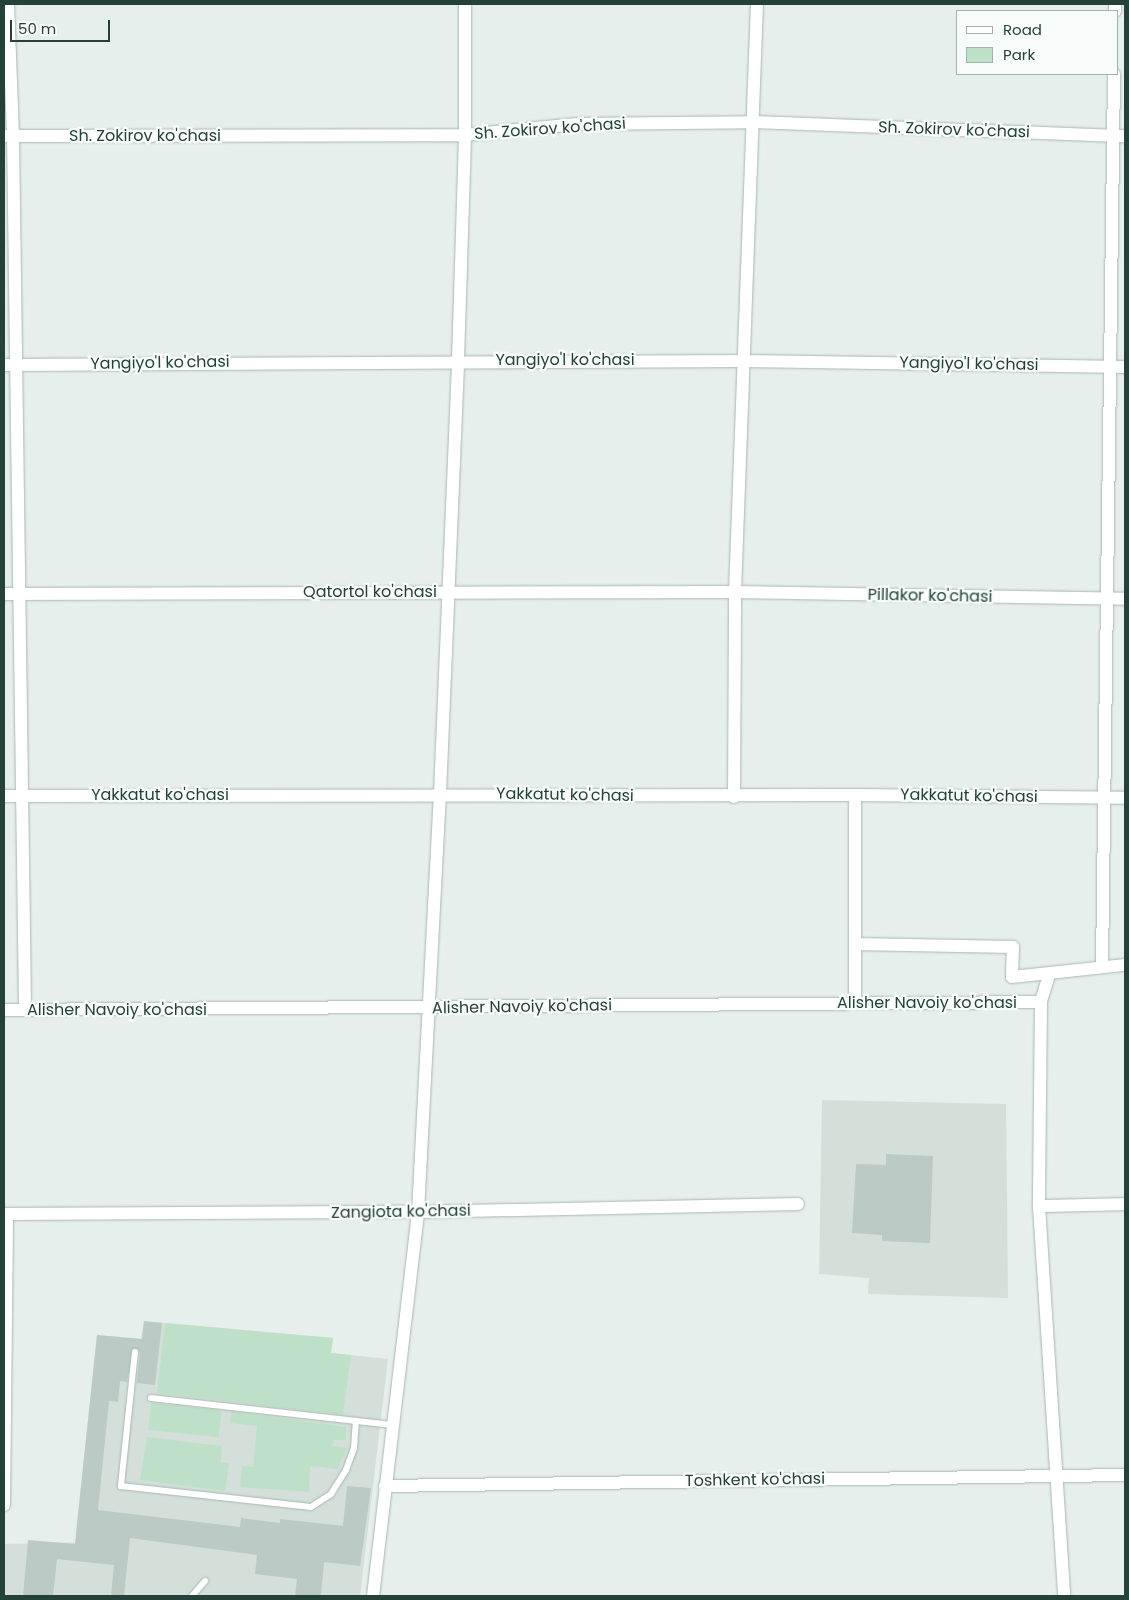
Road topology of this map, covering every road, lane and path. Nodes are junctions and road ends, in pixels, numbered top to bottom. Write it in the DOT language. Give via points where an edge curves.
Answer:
graph roads {
  1 [pos="465,4"];
  2 [pos="757,4"];
  3 [pos="7,5"];
  4 [pos="1114,75"];
  5 [pos="754,122"];
  6 [pos="465,135"];
  7 [pos="8,136"];
  8 [pos="1119,136"];
  9 [pos="458,360"];
  10 [pos="745,360"];
  11 [pos="10,365"];
  12 [pos="1109,367"];
  13 [pos="1125,367"];
  14 [pos="447,592"];
  15 [pos="735,592"];
  16 [pos="4,594"];
  17 [pos="21,594"];
  18 [pos="1107,599"];
  19 [pos="1125,599"];
  20 [pos="440,794"];
  21 [pos="855,794"];
  22 [pos="23,795"];
  23 [pos="4,796"];
  24 [pos="734,797"];
  25 [pos="1125,798"];
  26 [pos="1104,799"];
  27 [pos="855,944"];
  28 [pos="1125,965"];
  29 [pos="1102,966"];
  30 [pos="1048,975"];
  31 [pos="1040,1002"];
  32 [pos="855,1003"];
  33 [pos="429,1008"];
  34 [pos="4,1010"];
  35 [pos="25,1010"];
  36 [pos="798,1204"];
  37 [pos="1125,1204"];
  38 [pos="1039,1206"];
  39 [pos="418,1212"];
  40 [pos="5,1214"];
  41 [pos="136,1352"];
  42 [pos="151,1398"];
  43 [pos="356,1421"];
  44 [pos="392,1425"];
  45 [pos="1125,1475"];
  46 [pos="1055,1476"];
  47 [pos="385,1486"];
  48 [pos="4,1505"];
  49 [pos="205,1581"];
  50 [pos="192,1596"];
  51 [pos="373,1596"];
  52 [pos="1064,1596"];
  1 -- 6 [label="street"];
  2 -- 5 [label="street"];
  3 -- 7 [label="street"];
  4 -- 8 [label="street"];
  5 -- 6 [label="street, Sh. Zokirov ko'chasi" via="577,124"];
  5 -- 8 [label="street, Sh. Zokirov ko'chasi"];
  5 -- 10 [label="street"];
  6 -- 7 [label="street, Sh. Zokirov ko'chasi"];
  6 -- 9 [label="street"];
  7 -- 11 [label="street"];
  8 -- 12 [label="street"];
  9 -- 10 [label="street, Yangiyo'l ko'chasi"];
  9 -- 11 [label="street, Yangiyo'l ko'chasi"];
  9 -- 14 [label="street"];
  10 -- 12 [label="street, Yangiyo'l ko'chasi"];
  10 -- 15 [label="street"];
  11 -- 17 [label="street"];
  12 -- 13 [label="street, Yangiyo'l ko'chasi"];
  12 -- 18 [label="street"];
  14 -- 15 [label="street, Qatortol ko'chasi"];
  14 -- 17 [label="street, Qatortol ko'chasi"];
  14 -- 20 [label="street"];
  15 -- 18 [label="street, Pillakor ko'chasi"];
  15 -- 24 [label="street"];
  16 -- 17 [label="street, Qatortol ko'chasi"];
  17 -- 22 [label="street"];
  18 -- 19 [label="street, Pillakor ko'chasi"];
  18 -- 26 [label="street"];
  20 -- 22 [label="street, Yakkatut ko'chasi"];
  20 -- 24 [label="street, Yakkatut ko'chasi"];
  20 -- 33 [label="street"];
  21 -- 24 [label="street, Yakkatut ko'chasi"];
  21 -- 26 [label="street, Yakkatut ko'chasi"];
  21 -- 27 [label="street"];
  22 -- 23 [label="street, Yakkatut ko'chasi"];
  22 -- 35 [label="street"];
  25 -- 26 [label="street, Yakkatut ko'chasi"];
  26 -- 29 [label="street"];
  27 -- 30 [label="street" via="1013,947 1012,977"];
  27 -- 32 [label="street"];
  28 -- 29 [label="street"];
  29 -- 30 [label="street"];
  30 -- 31 [label="street"];
  31 -- 32 [label="street, Alisher Navoiy ko'chasi"];
  31 -- 38 [label="street"];
  32 -- 33 [label="street, Alisher Navoiy ko'chasi"];
  33 -- 35 [label="street, Alisher Navoiy ko'chasi"];
  33 -- 39 [label="street"];
  34 -- 35 [label="street, Alisher Navoiy ko'chasi"];
  36 -- 39 [label="street, Zangiota ko'chasi"];
  37 -- 38 [label="street"];
  38 -- 46 [label="street"];
  39 -- 40 [label="street, Zangiota ko'chasi"];
  39 -- 44 [label="street"];
  40 -- 48 [label="street"];
  41 -- 43 [label="lane" via="120,1486 311,1507 331,1494 346,1470 354,1448"];
  42 -- 43 [label="lane"];
  43 -- 44 [label="lane"];
  44 -- 47 [label="street"];
  45 -- 46 [label="street, Toshkent ko'chasi"];
  46 -- 47 [label="street, Toshkent ko'chasi"];
  46 -- 52 [label="street"];
  47 -- 51 [label="street"];
  49 -- 50 [label="lane"];
}
